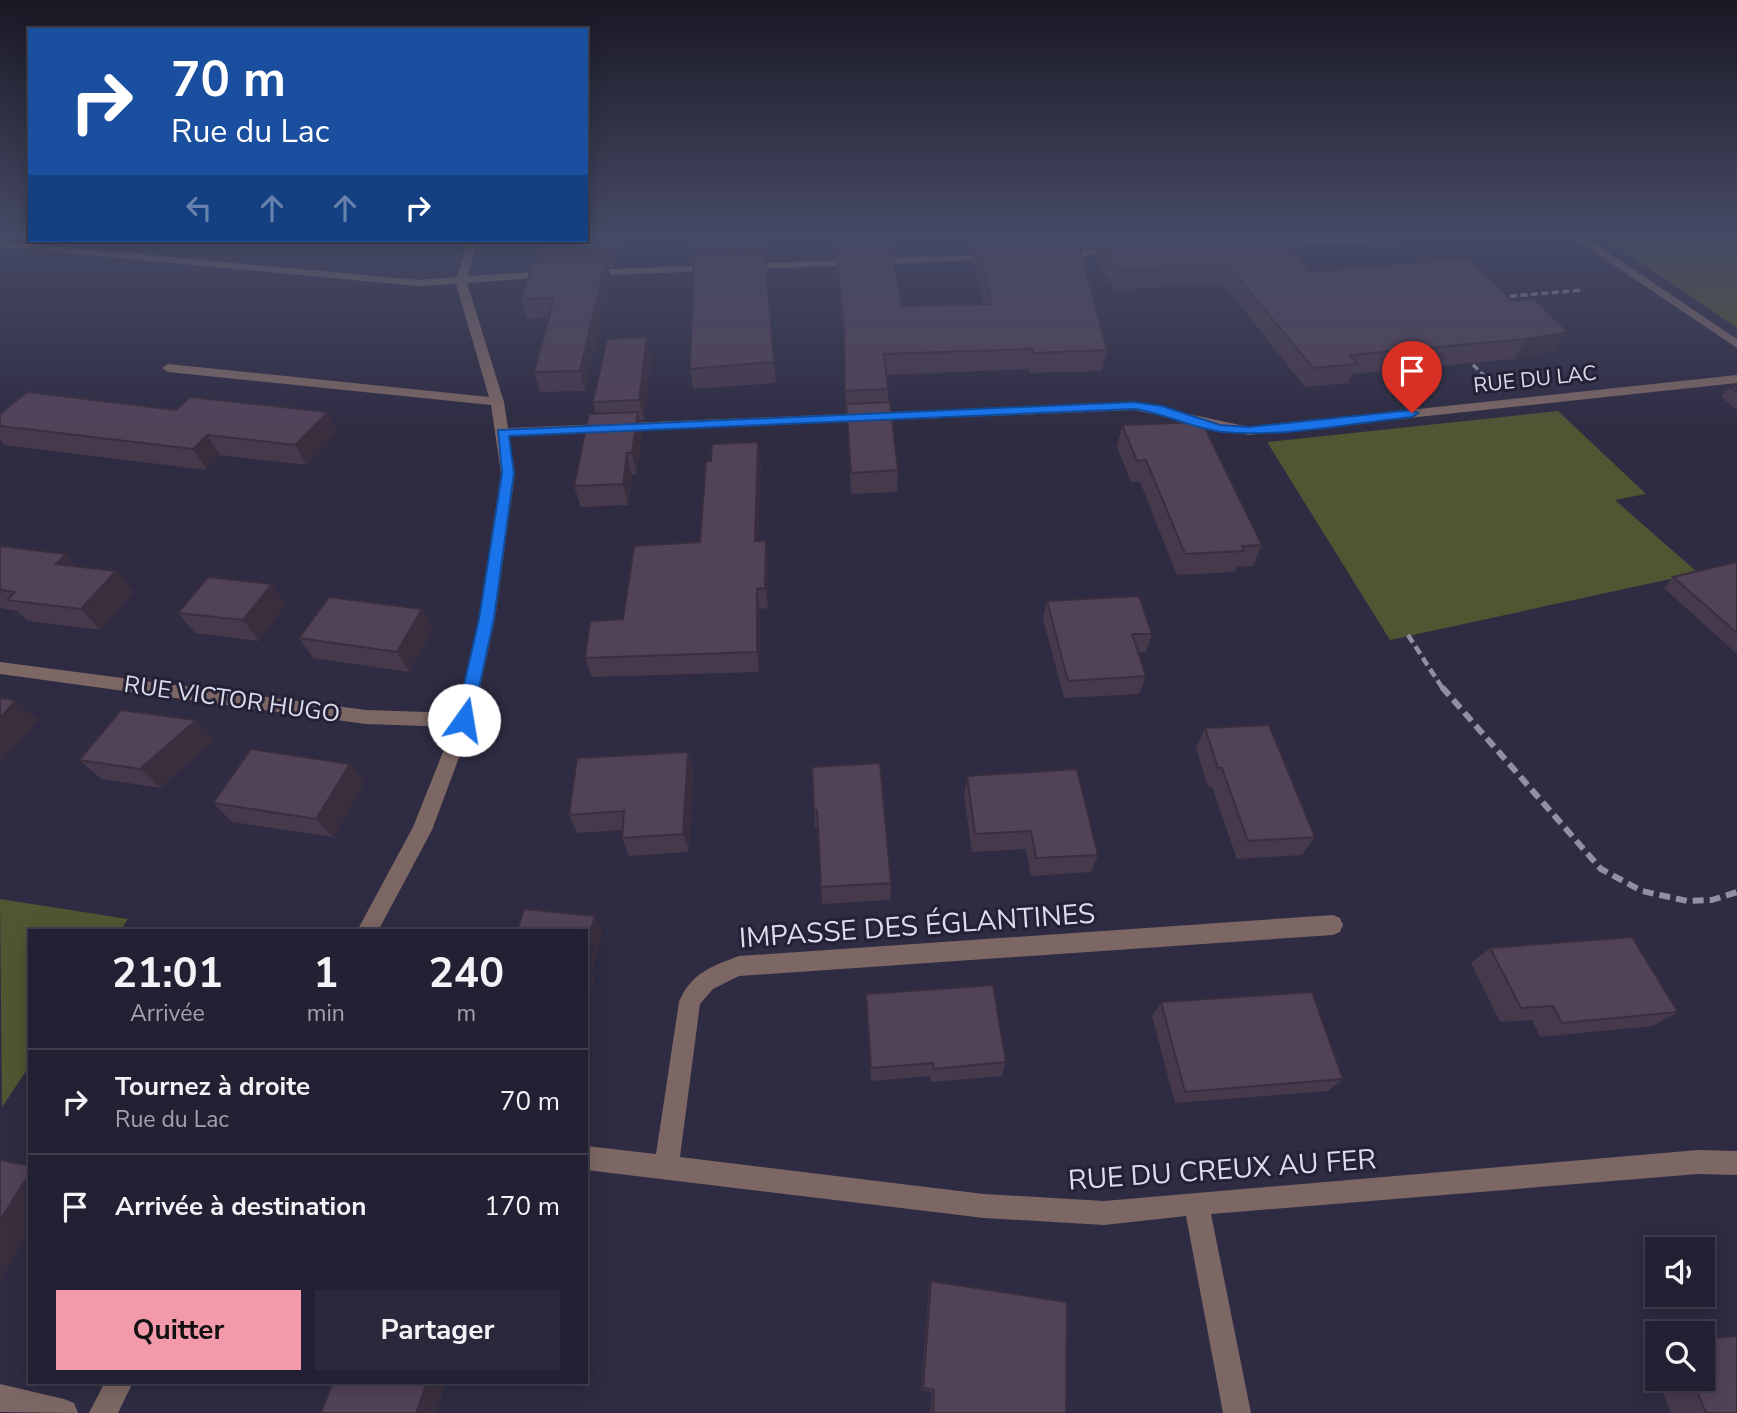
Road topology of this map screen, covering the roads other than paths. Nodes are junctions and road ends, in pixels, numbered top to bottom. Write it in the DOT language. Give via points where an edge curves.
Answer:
graph roads {
  1 [pos="468,303"];
  2 [pos="1676,303"];
  3 [pos="1737,344"];
  4 [pos="168,368"];
  5 [pos="1737,379"];
  6 [pos="497,401"];
  7 [pos="502,432"];
  8 [pos="0,668"];
  9 [pos="464,720"];
  10 [pos="1333,925"];
  11 [pos="368,929"];
  12 [pos="588,1158"];
  13 [pos="1737,1163"];
  14 [pos="665,1169"];
  15 [pos="1196,1203"];
  16 [pos="119,1384"];
  17 [pos="0,1398"];
  18 [pos="64,1413"];
  19 [pos="103,1413"];
  20 [pos="1237,1413"];
  1 -- 6 [label="street"];
  2 -- 3 [label="street"];
  4 -- 6 [label="street"];
  5 -- 7 [label="street, RUE DU LAC" via="1249,431 1219,428 1158,409 1122,406"];
  6 -- 7 [label="street"];
  7 -- 9 [label="street" via="508,473 487,619"];
  8 -- 9 [label="street, RUE VICTOR HUGO" via="366,718"];
  9 -- 11 [label="street" via="422,830"];
  10 -- 14 [label="street, IMPASSE DES ÉGLANTINES" via="738,966 710,977 692,992"];
  12 -- 14 [label="street, RUE DU CREUX AU FER"];
  13 -- 15 [label="street, RUE DU CREUX AU FER" via="1698,1162"];
  14 -- 15 [label="street, RUE DU CREUX AU FER" via="984,1206 1104,1213"];
  15 -- 20 [label="street"];
  16 -- 19 [label="street"];
  17 -- 18 [label="street"];
}
